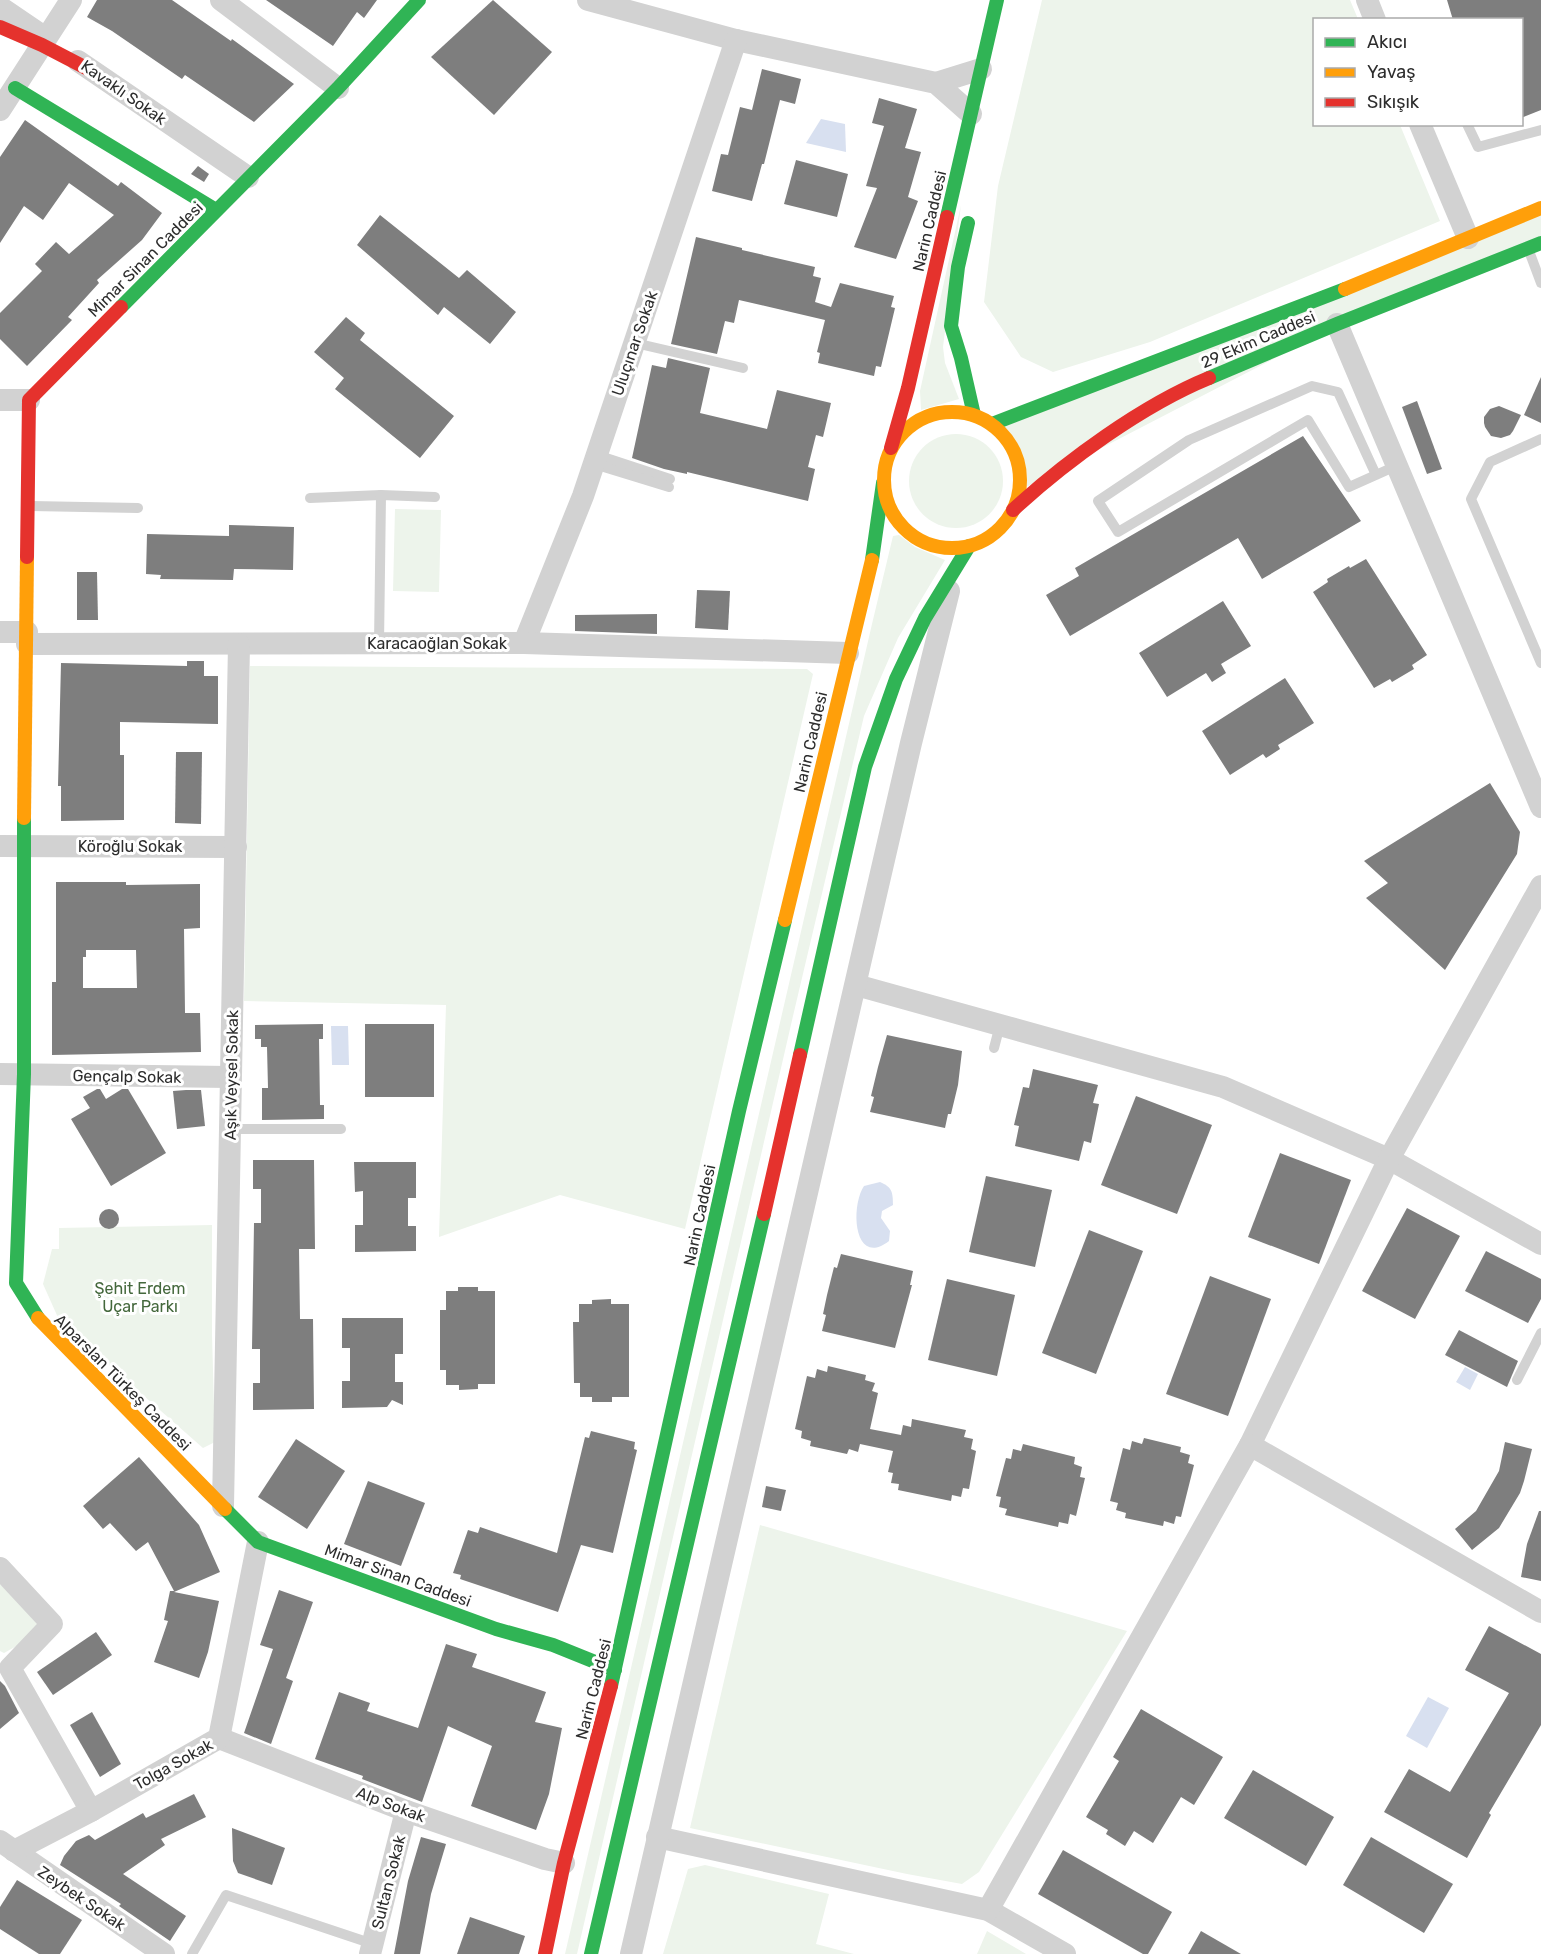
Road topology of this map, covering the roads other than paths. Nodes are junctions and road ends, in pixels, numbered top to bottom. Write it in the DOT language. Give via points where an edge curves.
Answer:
graph roads {
  1 [pos="72,0"];
  2 [pos="221,0"];
  3 [pos="419,0"];
  4 [pos="588,0"];
  5 [pos="997,0"];
  6 [pos="1367,0"];
  7 [pos="0,7"];
  8 [pos="1374,18"];
  9 [pos="0,27"];
  10 [pos="0,38"];
  11 [pos="736,40"];
  12 [pos="42,45"];
  13 [pos="981,69"];
  14 [pos="936,83"];
  15 [pos="15,87"];
  16 [pos="338,88"];
  17 [pos="0,110"];
  18 [pos="970,114"];
  19 [pos="1421,126"];
  20 [pos="1468,126"];
  21 [pos="1541,130"];
  22 [pos="248,177"];
  23 [pos="1541,208"];
  24 [pos="216,210"];
  25 [pos="970,212"];
  26 [pos="1468,238"];
  27 [pos="1534,246"];
  28 [pos="1541,282"];
  29 [pos="1337,324"];
  30 [pos="634,343"];
  31 [pos="743,368"];
  32 [pos="0,400"];
  33 [pos="29,400"];
  34 [pos="974,415"];
  35 [pos="992,424"];
  36 [pos="1541,439"];
  37 [pos="891,448"];
  38 [pos="595,460"];
  39 [pos="1386,471"];
  40 [pos="669,483"];
  41 [pos="883,483"];
  42 [pos="381,495"];
  43 [pos="435,497"];
  44 [pos="310,498"];
  45 [pos="28,506"];
  46 [pos="138,508"];
  47 [pos="1013,510"];
  48 [pos="969,546"];
  49 [pos="954,571"];
  50 [pos="0,632"];
  51 [pos="27,638"];
  52 [pos="524,643"];
  53 [pos="239,644"];
  54 [pos="379,644"];
  55 [pos="848,653"];
  56 [pos="1541,663"];
  57 [pos="1541,807"];
  58 [pos="24,845"];
  59 [pos="0,846"];
  60 [pos="236,847"];
  61 [pos="1541,886"];
  62 [pos="856,985"];
  63 [pos="1000,1024"];
  64 [pos="994,1048"];
  65 [pos="0,1074"];
  66 [pos="24,1074"];
  67 [pos="229,1077"];
  68 [pos="231,1129"];
  69 [pos="341,1130"];
  70 [pos="1389,1159"];
  71 [pos="1541,1244"];
  72 [pos="16,1283"];
  73 [pos="0,1284"];
  74 [pos="1541,1333"];
  75 [pos="1517,1380"];
  76 [pos="1251,1445"];
  77 [pos="191,1475"];
  78 [pos="223,1506"];
  79 [pos="258,1542"];
  80 [pos="0,1568"];
  81 [pos="1541,1612"];
  82 [pos="5,1665"];
  83 [pos="615,1670"];
  84 [pos="219,1738"];
  85 [pos="406,1810"];
  86 [pos="91,1811"];
  87 [pos="657,1837"];
  88 [pos="7,1846"];
  89 [pos="564,1863"];
  90 [pos="988,1910"];
  91 [pos="372,1949"];
  92 [pos="164,1954"];
  93 [pos="192,1954"];
  94 [pos="545,1954"];
  95 [pos="591,1954"];
  96 [pos="631,1954"];
  97 [pos="1065,1954"];
  1 -- 12 [label="street"];
  2 -- 16 [label="street"];
  3 -- 16 [label="main road, Mimar Sinan Caddesi"];
  4 -- 11 [label="street"];
  5 -- 13 [label="main road, Narin Caddesi"];
  6 -- 8 [label="street"];
  7 -- 12 [label="street, Kavaklı Sokak"];
  9 -- 12 [label="main road"];
  10 -- 12 [label="main road"];
  11 -- 14 [label="street"];
  11 -- 30 [label="street, Uluçınar Sokak"];
  12 -- 15 [label="street"];
  12 -- 22 [label="street, Kavaklı Sokak" via="90,70"];
  13 -- 14 [label="street"];
  13 -- 18 [label="main road, Narin Caddesi"];
  14 -- 18 [label="street"];
  15 -- 17 [label="street"];
  15 -- 24 [label="main road"];
  16 -- 22 [label="main road, Mimar Sinan Caddesi"];
  18 -- 37 [label="main road, Narin Caddesi"];
  19 -- 26 [label="street"];
  20 -- 21 [label="lane" via="1478,147"];
  22 -- 24 [label="main road, Mimar Sinan Caddesi"];
  23 -- 26 [label="main road, 29 Ekim Caddesi"];
  24 -- 33 [label="main road, Mimar Sinan Caddesi"];
  25 -- 34 [label="main road" via="951,326"];
  26 -- 35 [label="main road, 29 Ekim Caddesi"];
  27 -- 28 [label="lane"];
  27 -- 29 [label="main road, 29 Ekim Caddesi"];
  29 -- 39 [label="street"];
  29 -- 47 [label="main road, 29 Ekim Caddesi" via="1187,387 1083,453"];
  30 -- 31 [label="lane"];
  30 -- 38 [label="street, Uluçınar Sokak"];
  32 -- 33 [label="street"];
  33 -- 45 [label="main road"];
  34 -- 35 [label="main road"];
  34 -- 37 [label="main road" via="945,413 918,421"];
  35 -- 47 [label="main road" via="1006,438 1020,473"];
  36 -- 56 [label="lane" via="1490,462 1471,500"];
  37 -- 41 [label="main road"];
  38 -- 40 [label="lane"];
  38 -- 52 [label="street, Uluçınar Sokak"];
  39 -- 39 [label="lane" via="1349,487 1308,420 1118,532 1098,501 1189,440 1312,386 1338,392"];
  39 -- 57 [label="street"];
  41 -- 48 [label="main road" via="887,503 911,535 929,545"];
  41 -- 55 [label="main road, Narin Caddesi" via="873,554"];
  42 -- 43 [label="lane"];
  42 -- 44 [label="lane"];
  42 -- 54 [label="lane"];
  45 -- 46 [label="lane"];
  45 -- 51 [label="main road"];
  47 -- 48 [label="main road" via="987,539"];
  48 -- 49 [label="main road"];
  49 -- 62 [label="street"];
  49 -- 95 [label="main road" via="925,618 896,679 865,767"];
  50 -- 51 [label="street, Karacaoğlan Sokak"];
  51 -- 53 [label="street, Karacaoğlan Sokak"];
  51 -- 58 [label="main road"];
  52 -- 54 [label="street, Karacaoğlan Sokak"];
  52 -- 55 [label="street, Karacaoğlan Sokak"];
  53 -- 54 [label="street, Karacaoğlan Sokak"];
  53 -- 60 [label="street, Aşık Veysel Sokak"];
  55 -- 83 [label="main road, Narin Caddesi" via="738,1111"];
  58 -- 59 [label="street, Köroğlu Sokak"];
  58 -- 60 [label="street, Köroğlu Sokak"];
  58 -- 66 [label="main road"];
  60 -- 67 [label="street, Aşık Veysel Sokak"];
  61 -- 70 [label="street"];
  62 -- 63 [label="street"];
  62 -- 87 [label="street"];
  63 -- 64 [label="lane"];
  63 -- 70 [label="street" via="1223,1087"];
  65 -- 66 [label="street, Gençalp Sokak"];
  66 -- 67 [label="street, Gençalp Sokak"];
  66 -- 72 [label="main road"];
  67 -- 68 [label="street, Aşık Veysel Sokak"];
  68 -- 69 [label="lane"];
  68 -- 78 [label="street, Aşık Veysel Sokak"];
  70 -- 71 [label="street"];
  70 -- 76 [label="street"];
  72 -- 73 [label="main road"];
  72 -- 77 [label="main road, Alparslan Türkeş Caddesi" via="41,1323"];
  74 -- 75 [label="lane"];
  76 -- 81 [label="street"];
  76 -- 90 [label="street"];
  77 -- 78 [label="main road, Mimar Sinan Caddesi"];
  78 -- 79 [label="main road, Mimar Sinan Caddesi"];
  79 -- 83 [label="main road, Mimar Sinan Caddesi"];
  79 -- 84 [label="street, Tolga Sokak"];
  80 -- 82 [label="street" via="52,1623"];
  82 -- 86 [label="street"];
  83 -- 89 [label="main road, Narin Caddesi"];
  84 -- 85 [label="street, Alp Sokak"];
  84 -- 86 [label="street, Tolga Sokak"];
  85 -- 89 [label="street, Alp Sokak"];
  85 -- 91 [label="street, Sultan Sokak"];
  86 -- 88 [label="street, Tolga Sokak"];
  87 -- 90 [label="street"];
  87 -- 96 [label="street"];
  88 -- 92 [label="street, Zeybek Sokak"];
  89 -- 94 [label="main road, Narin Caddesi"];
  90 -- 97 [label="street"];
  91 -- 93 [label="lane" via="226,1895"];
}
